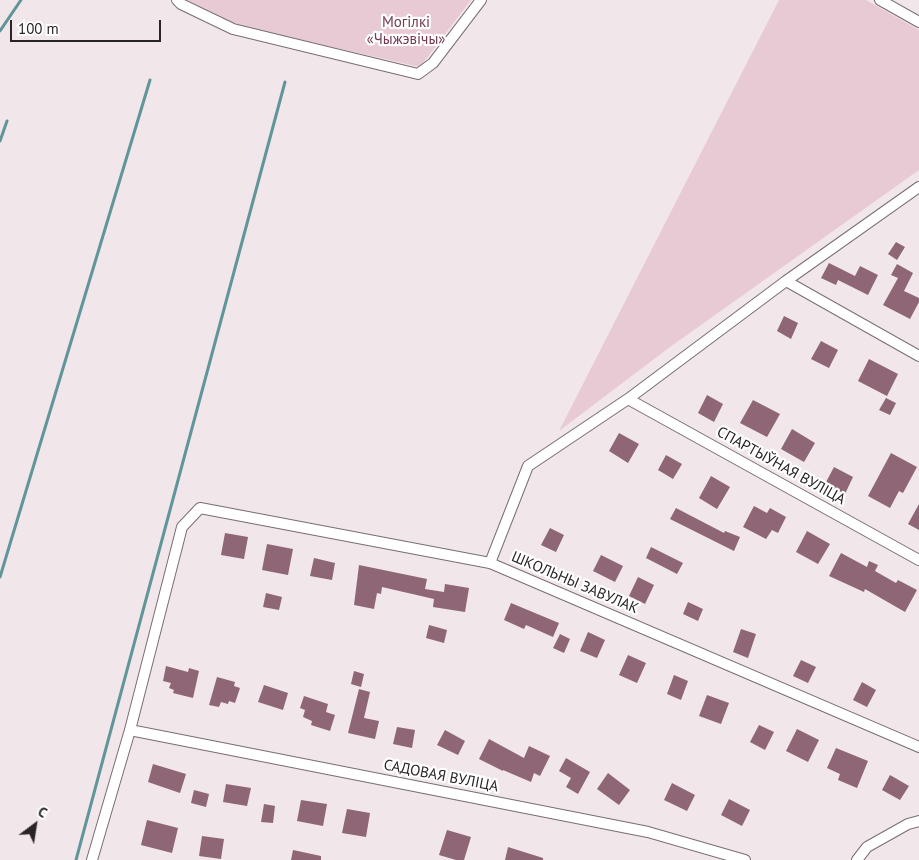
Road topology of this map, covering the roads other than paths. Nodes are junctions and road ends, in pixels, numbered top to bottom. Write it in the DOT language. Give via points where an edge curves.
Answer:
graph roads {
  1 [pos="176,0"];
  2 [pos="481,0"];
  3 [pos="880,0"];
  4 [pos="919,22"];
  5 [pos="919,187"];
  6 [pos="786,281"];
  7 [pos="919,356"];
  8 [pos="628,399"];
  9 [pos="919,560"];
  10 [pos="490,562"];
  11 [pos="130,730"];
  12 [pos="919,747"];
  13 [pos="919,820"];
  14 [pos="92,860"];
  15 [pos="745,860"];
  16 [pos="857,860"];
  1 -- 2 [label="street" via="233,29 418,74 433,63"];
  3 -- 4 [label="street"];
  5 -- 6 [label="street"];
  6 -- 7 [label="street"];
  6 -- 8 [label="street"];
  8 -- 9 [label="street, СПАРТЫЎНАЯ ВУЛІЦА"];
  8 -- 10 [label="street" via="528,466"];
  10 -- 11 [label="street, ШКОЛЬНЫ ЗАВУЛАК" via="200,508 182,527"];
  10 -- 12 [label="street, ШКОЛЬНЫ ЗАВУЛАК"];
  11 -- 14 [label="street"];
  11 -- 15 [label="street, САДОВАЯ ВУЛІЦА" via="648,832"];
  13 -- 16 [label="street" via="867,847"];
}
